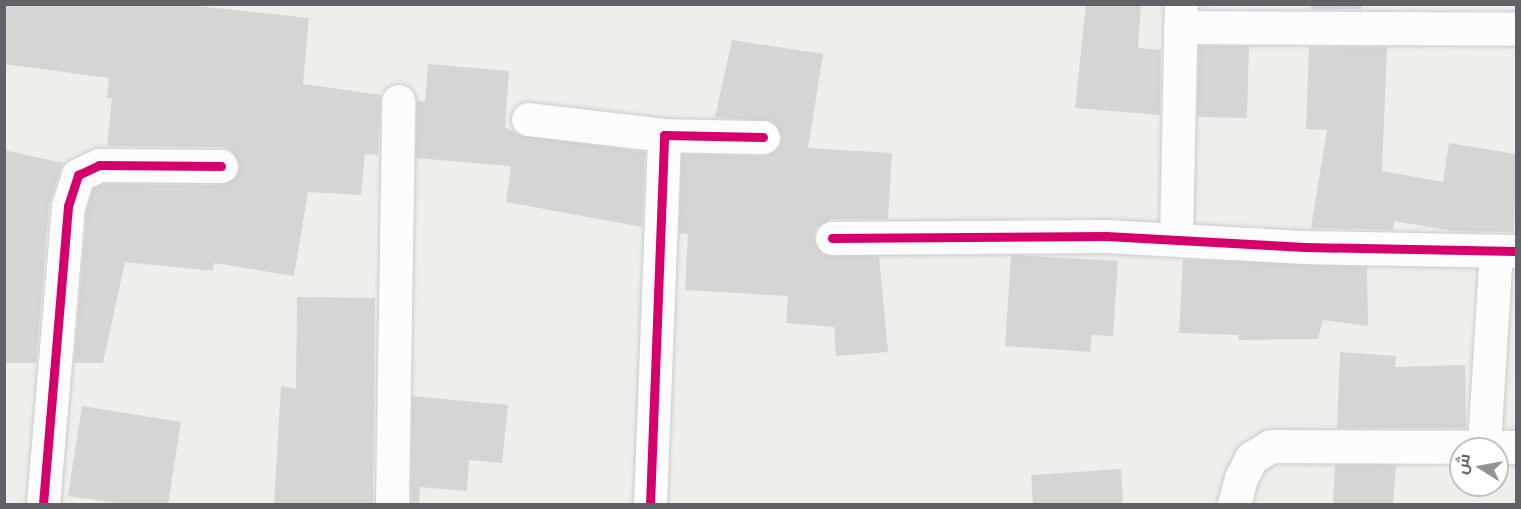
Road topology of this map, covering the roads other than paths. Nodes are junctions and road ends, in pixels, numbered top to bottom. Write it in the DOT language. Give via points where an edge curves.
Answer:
graph roads {
  1 [pos="1180,16"];
  2 [pos="1516,21"];
  3 [pos="398,100"];
  4 [pos="528,119"];
  5 [pos="664,135"];
  6 [pos="764,138"];
  7 [pos="221,166"];
  8 [pos="832,238"];
  9 [pos="1176,240"];
  10 [pos="1506,251"];
  11 [pos="1485,437"];
  12 [pos="1449,445"];
  13 [pos="43,504"];
  14 [pos="392,504"];
  15 [pos="650,504"];
  16 [pos="1234,504"];
  1 -- 2 [label="street"];
  1 -- 9 [label="street"];
  3 -- 14 [label="street"];
  4 -- 5 [label="street"];
  5 -- 6 [label="street"];
  5 -- 15 [label="street"];
  7 -- 13 [label="street" via="99,165 78,175 69,206"];
  8 -- 9 [label="street" via="1106,236"];
  9 -- 10 [label="street"];
  10 -- 11 [label="street"];
  12 -- 16 [label="street" via="1271,446 1251,458"];
}
